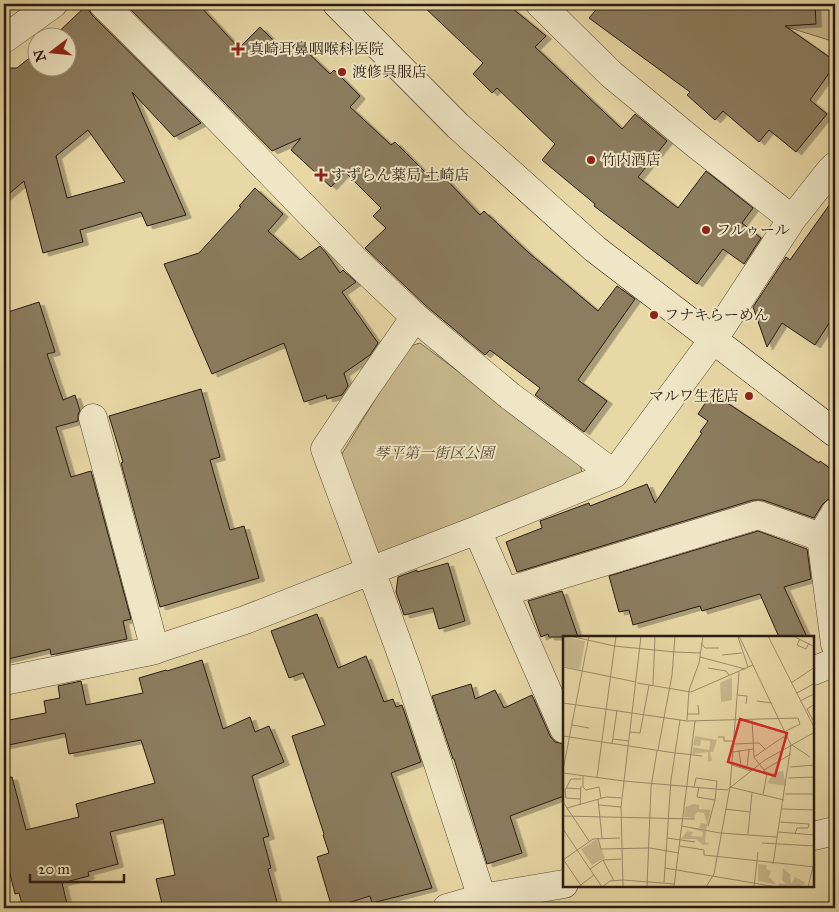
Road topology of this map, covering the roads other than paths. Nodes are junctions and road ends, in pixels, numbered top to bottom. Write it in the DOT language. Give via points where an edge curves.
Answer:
graph roads {
  1 [pos="53,4"];
  2 [pos="103,4"];
  3 [pos="337,4"];
  4 [pos="540,4"];
  5 [pos="4,39"];
  6 [pos="835,166"];
  7 [pos="792,219"];
  8 [pos="415,317"];
  9 [pos="713,340"];
  10 [pos="93,418"];
  11 [pos="835,434"];
  12 [pos="614,474"];
  13 [pos="835,513"];
  14 [pos="477,530"];
  15 [pos="821,536"];
  16 [pos="370,571"];
  17 [pos="504,592"];
  18 [pos="835,644"];
  19 [pos="155,650"];
  20 [pos="835,662"];
  21 [pos="814,671"];
  22 [pos="4,681"];
  23 [pos="563,727"];
  24 [pos="835,831"];
  25 [pos="814,836"];
  26 [pos="563,884"];
  27 [pos="482,898"];
  28 [pos="446,908"];
  1 -- 5 [label="street"];
  2 -- 8 [label="street"];
  3 -- 9 [label="street" via="458,126 588,243"];
  4 -- 7 [label="street" via="611,74"];
  6 -- 7 [label="street"];
  7 -- 9 [label="street"];
  8 -- 12 [label="street" via="510,396"];
  8 -- 16 [label="street" via="325,449"];
  9 -- 11 [label="street"];
  9 -- 12 [label="street"];
  10 -- 19 [label="street"];
  12 -- 14 [label="street"];
  13 -- 15 [label="street"];
  14 -- 16 [label="street"];
  14 -- 17 [label="street"];
  15 -- 17 [label="street" via="758,515"];
  15 -- 18 [label="street"];
  16 -- 19 [label="street" via="245,620"];
  16 -- 27 [label="street" via="408,672"];
  17 -- 23 [label="street"];
  19 -- 22 [label="street"];
  20 -- 21 [label="street"];
  24 -- 25 [label="street"];
  26 -- 27 [label="street"];
  27 -- 28 [label="street"];
}
